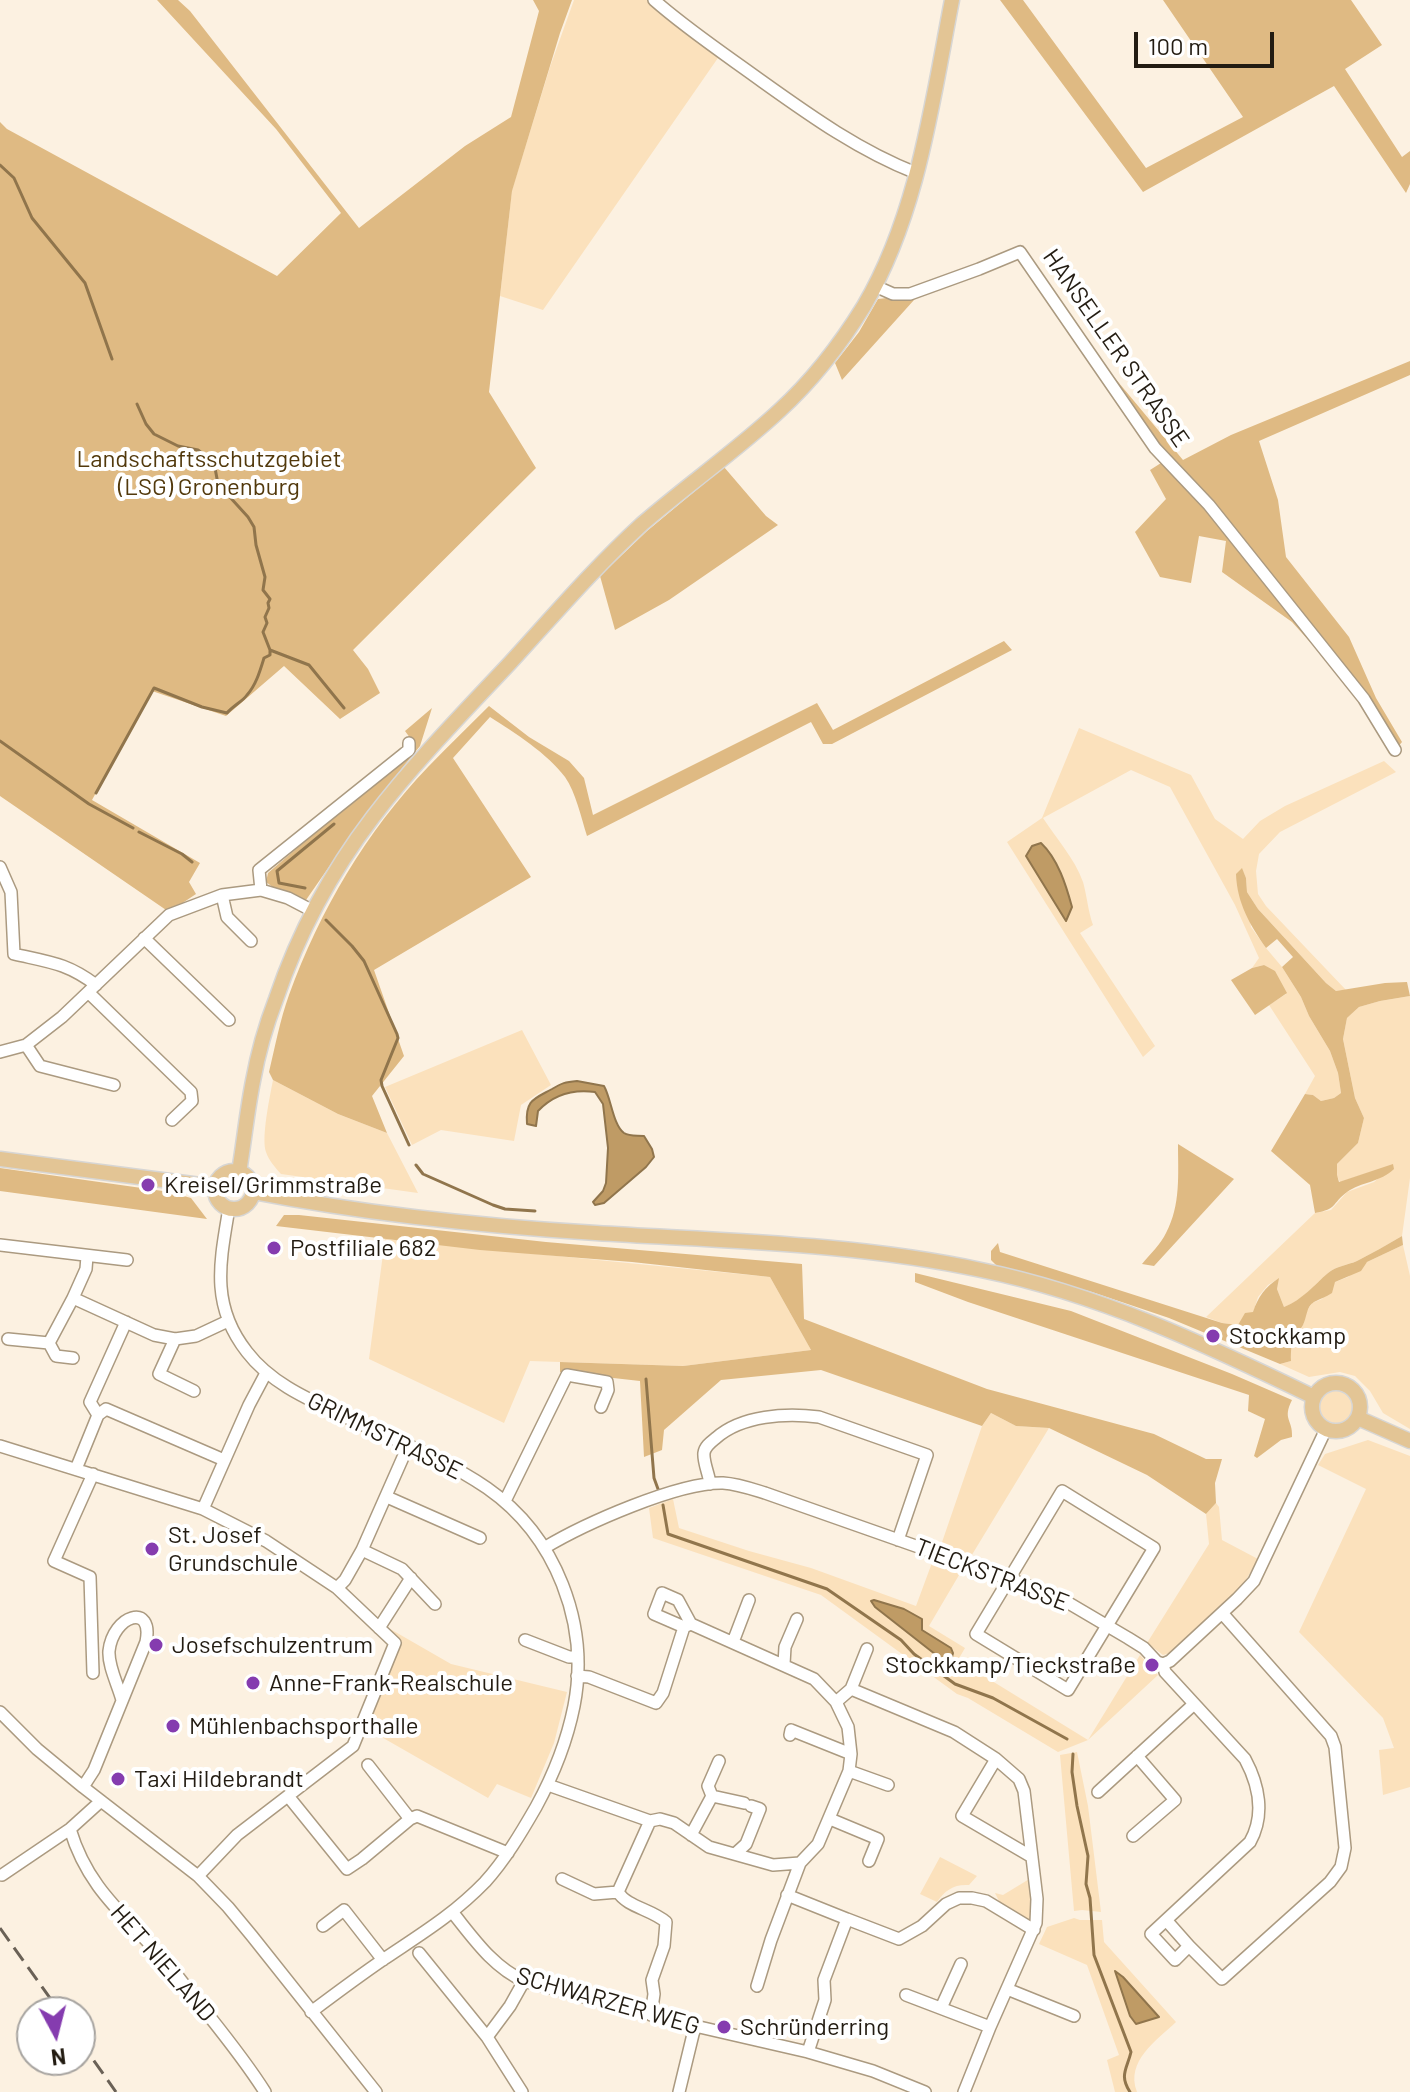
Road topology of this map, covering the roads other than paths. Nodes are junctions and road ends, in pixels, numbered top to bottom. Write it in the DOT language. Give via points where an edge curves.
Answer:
graph roads {
  1 [pos="654,0"];
  2 [pos="952,0"];
  3 [pos="916,173"];
  4 [pos="875,286"];
  5 [pos="409,743"];
  6 [pos="1395,750"];
  7 [pos="0,867"];
  8 [pos="261,890"];
  9 [pos="222,895"];
  10 [pos="313,911"];
  11 [pos="144,938"];
  12 [pos="251,941"];
  13 [pos="93,989"];
  14 [pos="229,1020"];
  15 [pos="26,1045"];
  16 [pos="0,1052"];
  17 [pos="114,1085"];
  18 [pos="172,1120"];
  19 [pos="0,1159"];
  20 [pos="239,1172"];
  21 [pos="216,1187"];
  22 [pos="253,1192"];
  23 [pos="229,1208"];
  24 [pos="0,1245"];
  25 [pos="87,1256"];
  26 [pos="127,1260"];
  27 [pos="73,1298"];
  28 [pos="228,1321"];
  29 [pos="126,1322"];
  30 [pos="8,1339"];
  31 [pos="175,1339"];
  32 [pos="49,1343"];
  33 [pos="73,1358"];
  34 [pos="266,1373"];
  35 [pos="194,1391"];
  36 [pos="1314,1397"];
  37 [pos="601,1407"];
  38 [pos="98,1415"];
  39 [pos="1358,1418"];
  40 [pos="1326,1429"];
  41 [pos="1410,1441"];
  42 [pos="0,1446"];
  43 [pos="408,1446"];
  44 [pos="224,1460"];
  45 [pos="76,1469"];
  46 [pos="93,1474"];
  47 [pos="710,1484"];
  48 [pos="387,1497"];
  49 [pos="505,1501"];
  50 [pos="203,1509"];
  51 [pos="480,1538"];
  52 [pos="898,1540"];
  53 [pos="544,1548"];
  54 [pos="362,1550"];
  55 [pos="411,1578"];
  56 [pos="1008,1578"];
  57 [pos="337,1588"];
  58 [pos="749,1600"];
  59 [pos="435,1604"];
  60 [pos="1222,1613"];
  61 [pos="797,1619"];
  62 [pos="1108,1626"];
  63 [pos="379,1628"];
  64 [pos="525,1640"];
  65 [pos="733,1642"];
  66 [pos="867,1649"];
  67 [pos="578,1657"];
  68 [pos="784,1664"];
  69 [pos="1163,1664"];
  70 [pos="93,1673"];
  71 [pos="577,1676"];
  72 [pos="851,1689"];
  73 [pos="122,1700"];
  74 [pos="836,1702"];
  75 [pos="1194,1704"];
  76 [pos="0,1712"];
  77 [pos="790,1735"];
  78 [pos="851,1754"];
  79 [pos="1137,1756"];
  80 [pos="996,1759"];
  81 [pos="719,1761"];
  82 [pos="368,1765"];
  83 [pos="849,1771"];
  84 [pos="548,1785"];
  85 [pos="888,1785"];
  86 [pos="83,1787"];
  87 [pos="1098,1792"];
  88 [pos="288,1796"];
  89 [pos="712,1796"];
  90 [pos="101,1801"];
  91 [pos="410,1819"];
  92 [pos="830,1819"];
  93 [pos="650,1821"];
  94 [pos="70,1829"];
  95 [pos="691,1835"];
  96 [pos="1133,1836"];
  97 [pos="508,1853"];
  98 [pos="735,1854"];
  99 [pos="1032,1857"];
  100 [pos="869,1861"];
  101 [pos="800,1863"];
  102 [pos="2,1875"];
  103 [pos="198,1876"];
  104 [pos="562,1879"];
  105 [pos="618,1892"];
  106 [pos="787,1895"];
  107 [pos="453,1913"];
  108 [pos="847,1919"];
  109 [pos="1166,1920"];
  110 [pos="323,1926"];
  111 [pos="1034,1930"];
  112 [pos="1189,1946"];
  113 [pos="419,1953"];
  114 [pos="383,1960"];
  115 [pos="961,1964"];
  116 [pos="524,1981"];
  117 [pos="757,1986"];
  118 [pos="1007,1989"];
  119 [pos="906,1995"];
  120 [pos="941,2008"];
  121 [pos="311,2012"];
  122 [pos="651,2015"];
  123 [pos="1074,2016"];
  124 [pos="695,2026"];
  125 [pos="990,2027"];
  126 [pos="487,2037"];
  127 [pos="808,2052"];
  128 [pos="265,2092"];
  129 [pos="376,2092"];
  130 [pos="522,2092"];
  131 [pos="679,2092"];
  132 [pos="925,2092"];
  133 [pos="964,2092"];
  1 -- 3 [label="street" via="833,132"];
  2 -- 3 [label="main road"];
  3 -- 4 [label="main road"];
  4 -- 6 [label="street, HANSELLER STRASSE" via="910,294 1020,252 1155,448 1209,505 1364,699"];
  4 -- 10 [label="main road" via="837,347 804,386 615,550 428,752 373,816"];
  5 -- 8 [label="street" via="409,750 259,870"];
  7 -- 13 [label="street" via="11,892 14,954 65,965"];
  8 -- 9 [label="street"];
  8 -- 10 [label="street"];
  9 -- 11 [label="street" via="169,915"];
  9 -- 12 [label="street" via="227,917"];
  10 -- 20 [label="main road" via="257,1058"];
  11 -- 13 [label="street"];
  11 -- 14 [label="street"];
  13 -- 15 [label="street"];
  13 -- 18 [label="street" via="191,1092 192,1101"];
  15 -- 16 [label="street"];
  15 -- 17 [label="street" via="40,1066"];
  19 -- 21 [label="main road"];
  20 -- 21 [label="main road" via="223,1176"];
  20 -- 22 [label="main road"];
  21 -- 23 [label="main road" via="218,1200"];
  22 -- 23 [label="main road" via="241,1208"];
  22 -- 36 [label="main road" via="454,1222 818,1247 980,1269 1132,1314"];
  23 -- 28 [label="street, GRIMMSTRASSE" via="219,1276"];
  24 -- 25 [label="street"];
  25 -- 26 [label="street"];
  25 -- 27 [label="street"];
  27 -- 29 [label="street"];
  27 -- 32 [label="street"];
  28 -- 31 [label="street"];
  28 -- 34 [label="street, GRIMMSTRASSE"];
  29 -- 31 [label="street"];
  29 -- 38 [label="street" via="90,1402"];
  30 -- 32 [label="street"];
  31 -- 35 [label="street" via="159,1374"];
  32 -- 33 [label="street" via="56,1356"];
  34 -- 43 [label="street, GRIMMSTRASSE"];
  34 -- 44 [label="street"];
  36 -- 39 [label="main road" via="1332,1383 1347,1385 1358,1396"];
  36 -- 40 [label="main road" via="1315,1419"];
  37 -- 49 [label="street" via="607,1382 567,1375"];
  38 -- 44 [label="street" via="106,1409"];
  38 -- 45 [label="street"];
  39 -- 40 [label="main road" via="1341,1431"];
  39 -- 41 [label="main road"];
  40 -- 60 [label="street" via="1260,1570"];
  42 -- 45 [label="street"];
  43 -- 48 [label="street"];
  43 -- 49 [label="street, GRIMMSTRASSE"];
  44 -- 50 [label="street"];
  45 -- 46 [label="street"];
  46 -- 50 [label="street"];
  46 -- 70 [label="street" via="54,1561 90,1577"];
  47 -- 52 [label="street, TIECKSTRASSE" via="749,1488"];
  47 -- 52 [label="street" via="703,1455 731,1426 758,1419 819,1417 927,1455"];
  47 -- 53 [label="street, TIECKSTRASSE" via="641,1503"];
  48 -- 51 [label="street"];
  48 -- 54 [label="street"];
  49 -- 53 [label="street, GRIMMSTRASSE"];
  50 -- 57 [label="street" via="266,1541"];
  52 -- 56 [label="street, TIECKSTRASSE"];
  53 -- 67 [label="street, GRIMMSTRASSE" via="565,1589"];
  54 -- 55 [label="street"];
  54 -- 57 [label="street"];
  55 -- 59 [label="street"];
  55 -- 63 [label="street"];
  56 -- 62 [label="street, TIECKSTRASSE" via="1065,1599"];
  56 -- 62 [label="street" via="976,1634 1068,1690"];
  56 -- 62 [label="street" via="1062,1491 1154,1548"];
  57 -- 63 [label="street"];
  58 -- 65 [label="street"];
  60 -- 69 [label="street"];
  60 -- 112 [label="street" via="1331,1736 1345,1848 1341,1867 1330,1882 1222,1979"];
  61 -- 68 [label="street"];
  62 -- 69 [label="street, TIECKSTRASSE"];
  63 -- 88 [label="street" via="395,1643 353,1746"];
  64 -- 67 [label="street"];
  65 -- 68 [label="street"];
  65 -- 71 [label="street" via="688,1625 656,1703"];
  66 -- 72 [label="street"];
  67 -- 71 [label="street, GRIMMSTRASSE"];
  68 -- 74 [label="street" via="814,1679"];
  69 -- 75 [label="street, TIECKSTRASSE"];
  71 -- 84 [label="street, GRIMMSTRASSE" via="569,1728"];
  72 -- 74 [label="street"];
  72 -- 80 [label="street" via="954,1732"];
  73 -- 73 [label="street" via="109,1648 122,1622 136,1618 144,1622 147,1636"];
  73 -- 86 [label="street"];
  74 -- 78 [label="street" via="848,1727"];
  75 -- 79 [label="street"];
  75 -- 109 [label="street, TIECKSTRASSE" via="1254,1776 1257,1828 1250,1842"];
  76 -- 86 [label="street"];
  77 -- 78 [label="street" via="791,1730"];
  78 -- 83 [label="street"];
  79 -- 87 [label="street"];
  79 -- 96 [label="street" via="1175,1800"];
  80 -- 99 [label="street" via="1019,1779 1024,1791"];
  80 -- 99 [label="street" via="962,1816"];
  81 -- 89 [label="street" via="708,1786"];
  82 -- 91 [label="street"];
  83 -- 85 [label="street"];
  83 -- 92 [label="street"];
  84 -- 93 [label="street"];
  84 -- 97 [label="street, GRIMMSTRASSE"];
  86 -- 90 [label="street"];
  88 -- 91 [label="street" via="347,1869"];
  88 -- 103 [label="street" via="237,1835"];
  89 -- 95 [label="street"];
  89 -- 98 [label="street" via="760,1809 746,1844"];
  90 -- 94 [label="street"];
  90 -- 103 [label="street"];
  91 -- 97 [label="street" via="417,1816"];
  92 -- 100 [label="street" via="878,1839"];
  92 -- 101 [label="street" via="818,1844"];
  93 -- 95 [label="street" via="674,1823"];
  93 -- 105 [label="street"];
  94 -- 102 [label="street"];
  94 -- 128 [label="street, HET NIELAND" via="90,1878 218,2026"];
  95 -- 98 [label="street"];
  97 -- 107 [label="street, GRIMMSTRASSE"];
  98 -- 101 [label="street" via="773,1865"];
  99 -- 111 [label="street"];
  101 -- 106 [label="street"];
  103 -- 121 [label="street"];
  104 -- 105 [label="street" via="594,1894"];
  105 -- 122 [label="street" via="623,1900 666,1922 652,1980"];
  106 -- 108 [label="street"];
  106 -- 117 [label="street"];
  107 -- 114 [label="street, GRIMMSTRASSE"];
  107 -- 116 [label="street, SCHWARZER WEG" via="492,1960"];
  108 -- 111 [label="street" via="899,1939 946,1904 972,1898 995,1905"];
  108 -- 127 [label="street" via="824,1980 825,2000"];
  109 -- 112 [label="street"];
  109 -- 112 [label="street" via="1151,1934 1175,1960"];
  110 -- 114 [label="street" via="344,1910"];
  111 -- 118 [label="street"];
  113 -- 126 [label="street"];
  114 -- 121 [label="street, GRIMMSTRASSE"];
  115 -- 120 [label="street"];
  116 -- 122 [label="street, SCHWARZER WEG"];
  116 -- 126 [label="street"];
  118 -- 123 [label="street"];
  118 -- 125 [label="street"];
  119 -- 120 [label="street"];
  120 -- 125 [label="street"];
  121 -- 129 [label="street"];
  122 -- 124 [label="street, SCHWARZER WEG"];
  124 -- 127 [label="street, SCHWARZER WEG"];
  124 -- 131 [label="street"];
  125 -- 133 [label="street"];
  126 -- 130 [label="street"];
  127 -- 132 [label="street, SCHWARZER WEG"];
}
